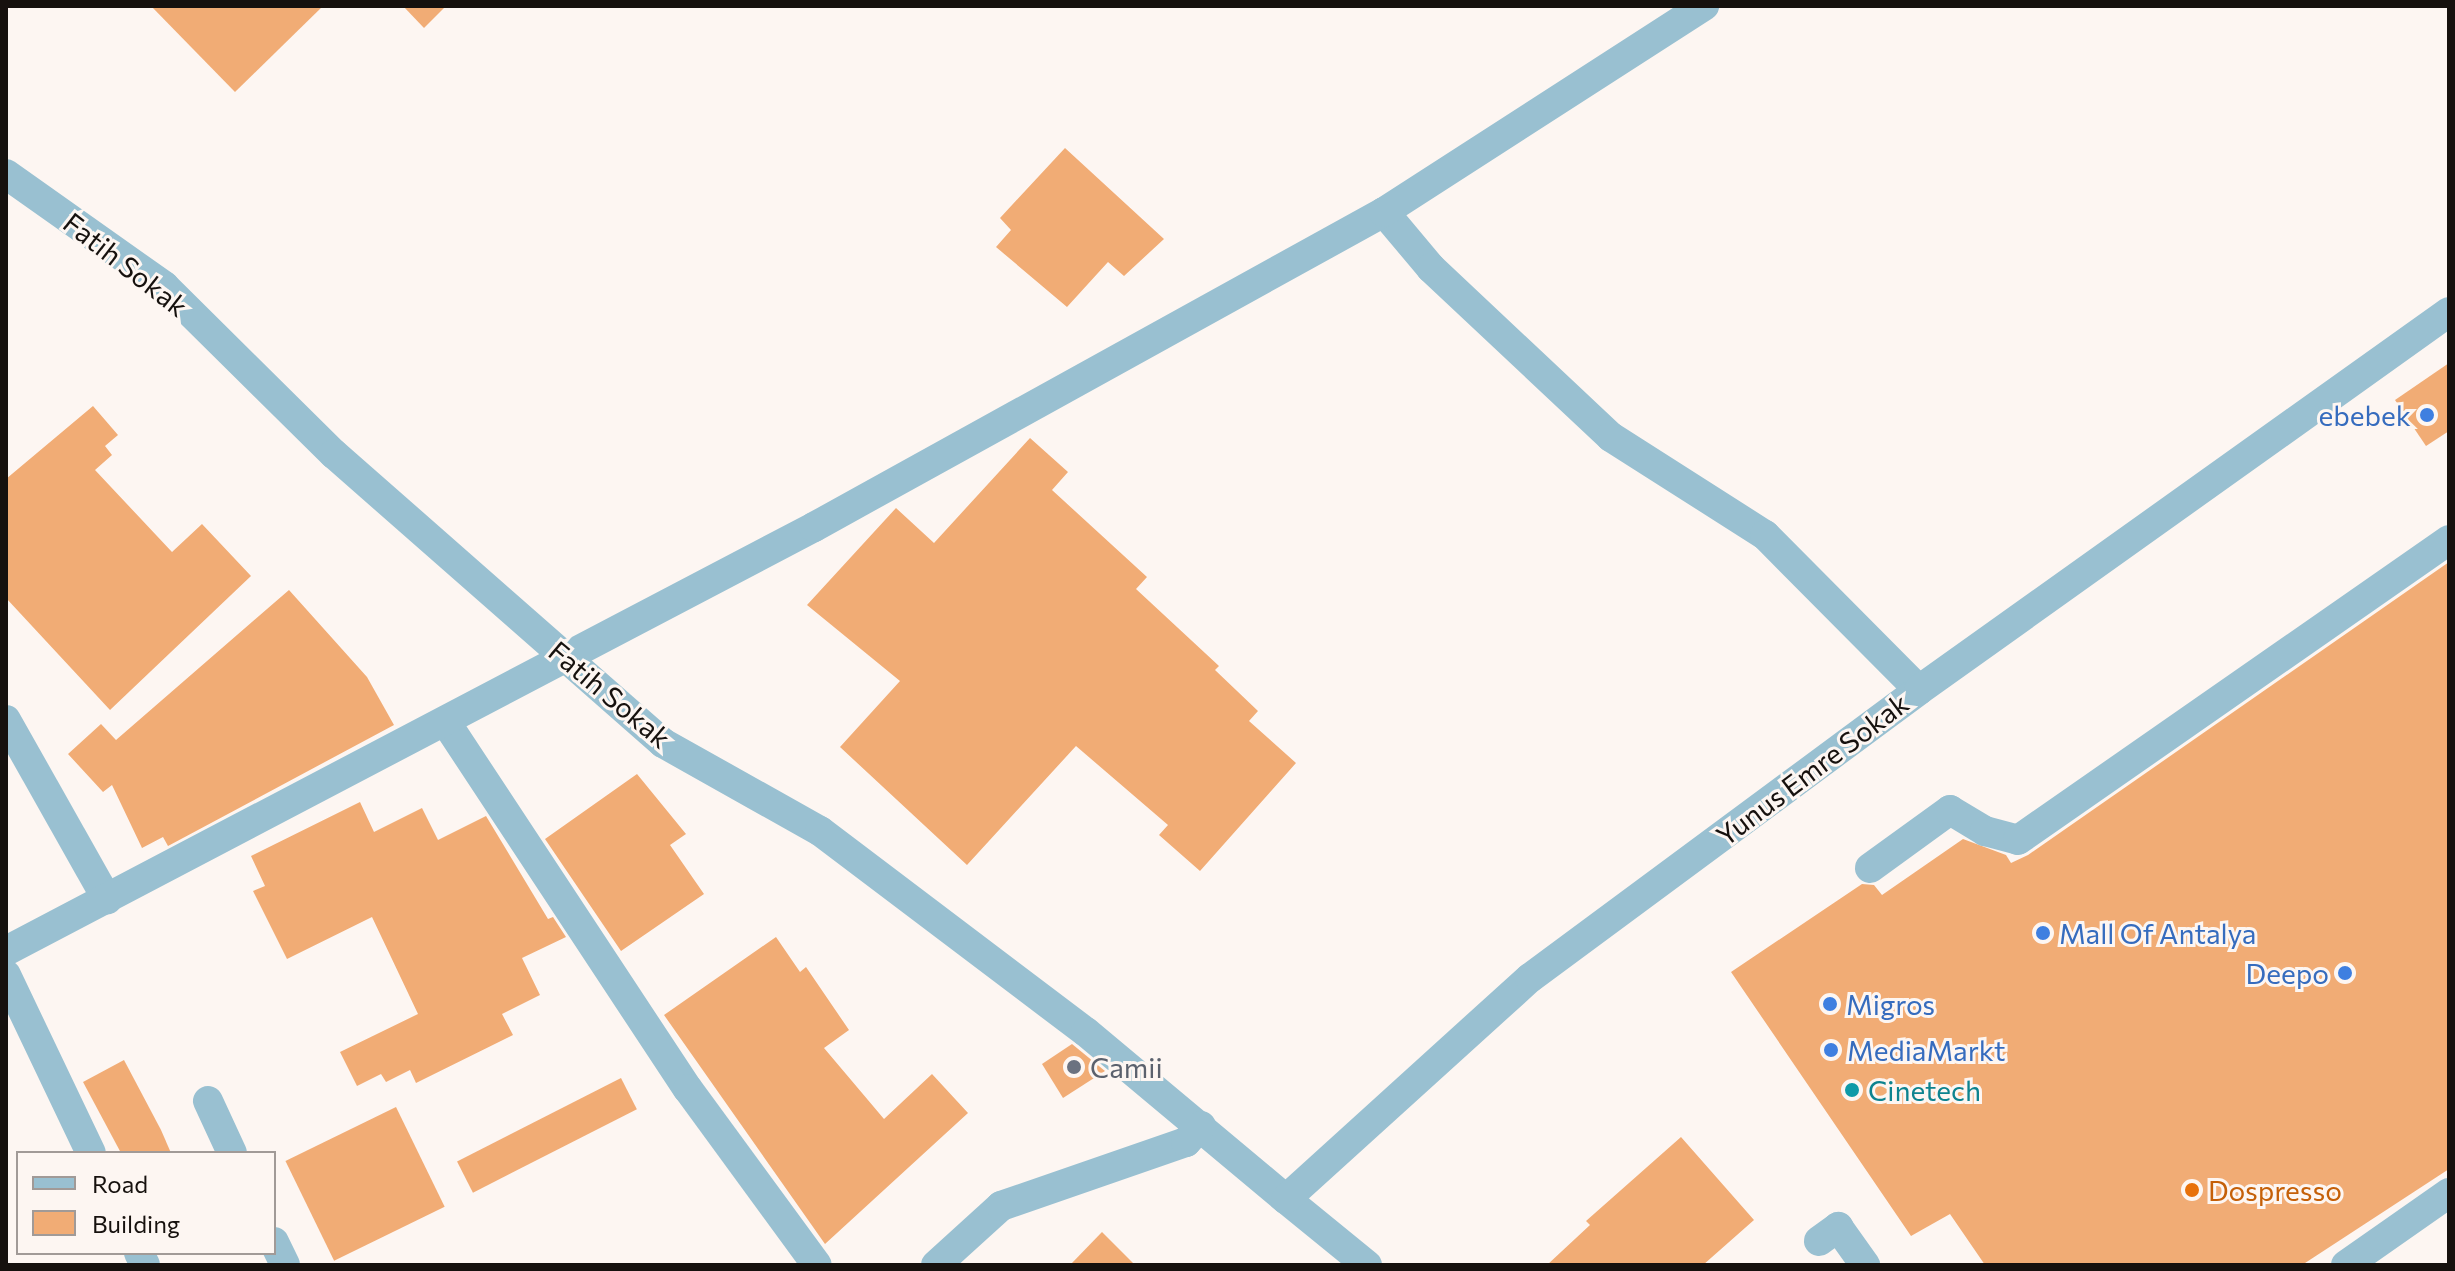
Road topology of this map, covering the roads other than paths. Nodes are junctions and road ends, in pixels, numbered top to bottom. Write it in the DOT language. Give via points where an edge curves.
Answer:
graph roads {
  1 [pos="1704,6"];
  2 [pos="6,174"];
  3 [pos="1384,212"];
  4 [pos="2449,312"];
  5 [pos="2449,540"];
  6 [pos="563,655"];
  7 [pos="1919,690"];
  8 [pos="6,720"];
  9 [pos="447,724"];
  10 [pos="1870,868"];
  11 [pos="107,899"];
  12 [pos="6,951"];
  13 [pos="6,975"];
  14 [pos="208,1101"];
  15 [pos="1201,1126"];
  16 [pos="90,1151"];
  17 [pos="231,1151"];
  18 [pos="2449,1193"];
  19 [pos="1286,1199"];
  20 [pos="1819,1241"];
  21 [pos="276,1246"];
  22 [pos="285,1265"];
  23 [pos="817,1265"];
  24 [pos="936,1265"];
  25 [pos="1367,1265"];
  26 [pos="1865,1265"];
  27 [pos="2346,1265"];
  1 -- 3 [label="street"];
  2 -- 6 [label="street, Fatih Sokak" via="164,286 334,454"];
  3 -- 6 [label="street" via="814,527"];
  3 -- 7 [label="street" via="1431,268 1611,437 1765,535"];
  4 -- 7 [label="street, Yunus Emre Sokak"];
  5 -- 10 [label="street" via="2018,840 1985,831 1950,810"];
  6 -- 9 [label="street"];
  6 -- 15 [label="street, Fatih Sokak" via="663,743 820,831"];
  7 -- 19 [label="street, Yunus Emre Sokak" via="1530,978"];
  8 -- 11 [label="street"];
  9 -- 11 [label="street"];
  9 -- 23 [label="street" via="688,1089"];
  11 -- 12 [label="street"];
  13 -- 16 [label="street"];
  14 -- 17 [label="street"];
  15 -- 19 [label="street, Fatih Sokak"];
  15 -- 24 [label="street" via="1186,1142 1001,1206"];
  18 -- 27 [label="street"];
  19 -- 25 [label="street"];
  20 -- 26 [label="street" via="1838,1227"];
  21 -- 22 [label="street"];
}
